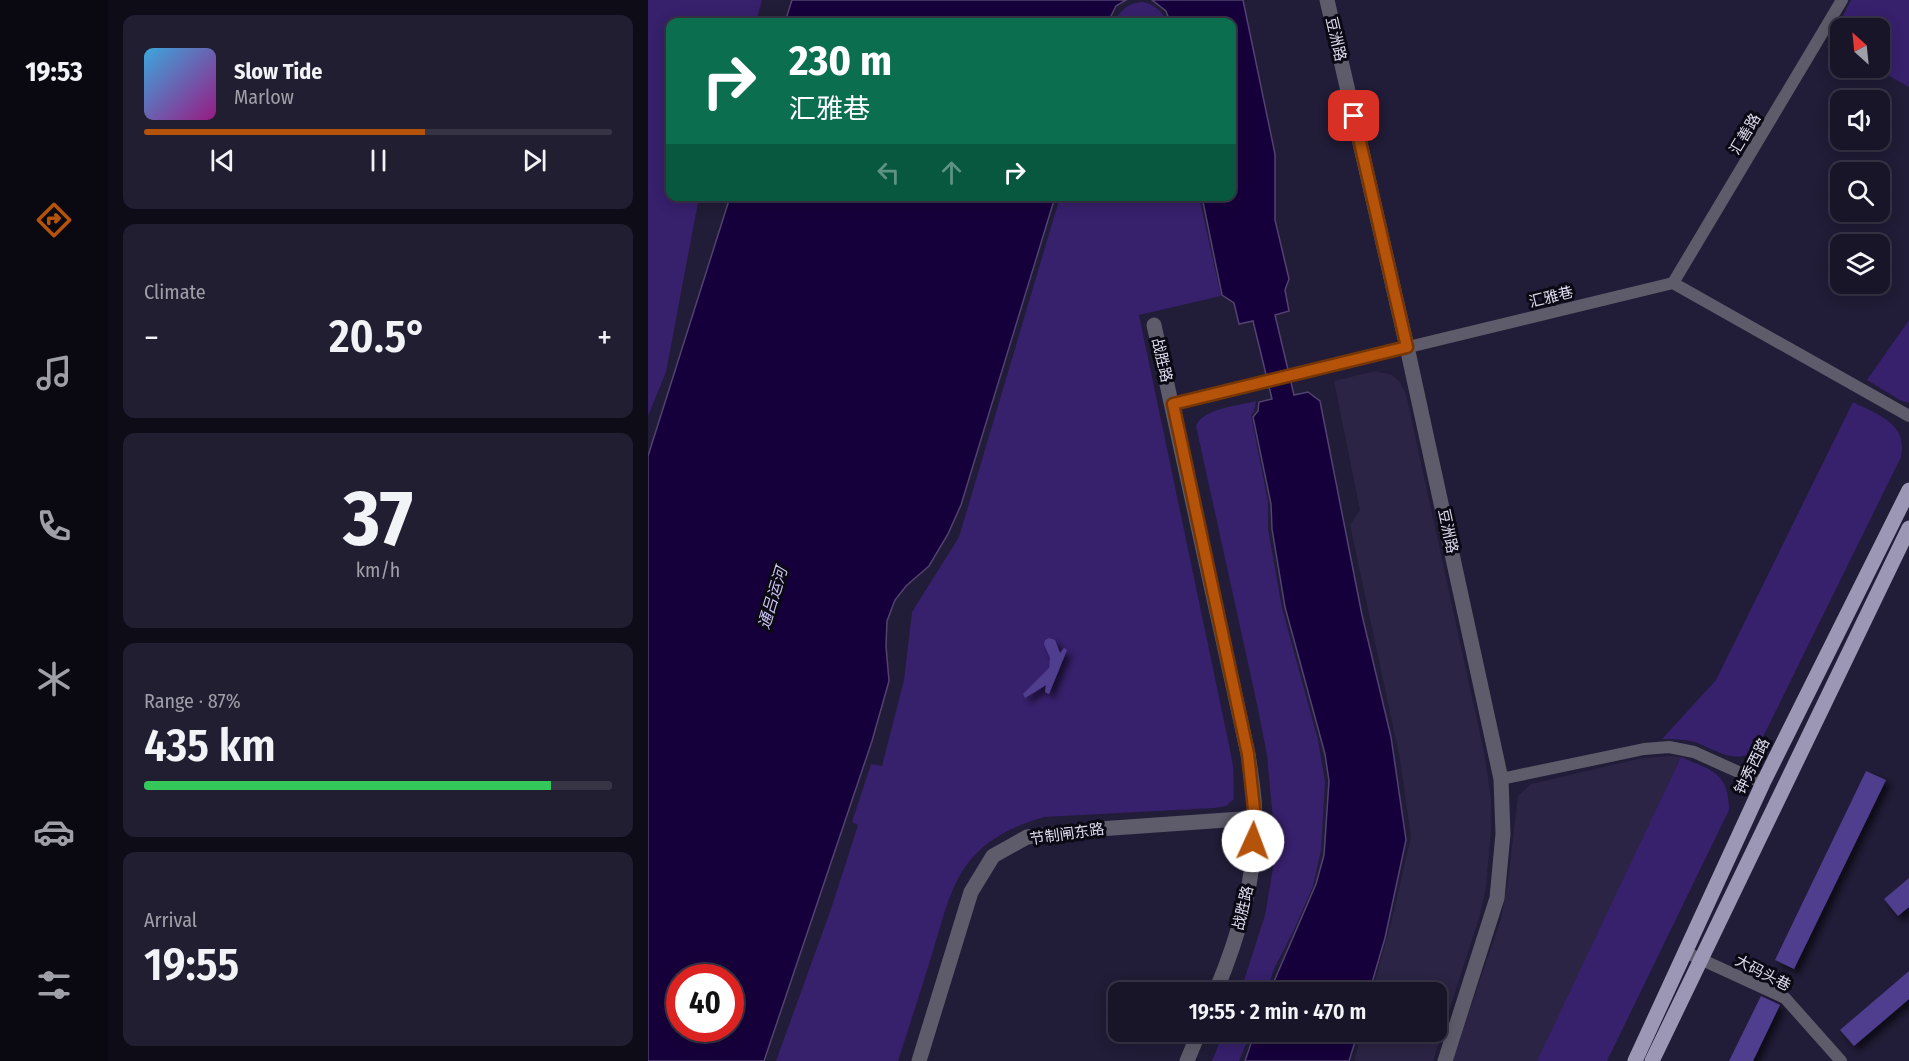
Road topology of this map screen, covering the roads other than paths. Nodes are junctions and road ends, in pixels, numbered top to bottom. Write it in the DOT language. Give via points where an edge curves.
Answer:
graph roads {
  1 [pos="1327,0"];
  2 [pos="1842,0"];
  3 [pos="1673,283"];
  4 [pos="1154,326"];
  5 [pos="1407,347"];
  6 [pos="1173,404"];
  7 [pos="1909,416"];
  8 [pos="1909,490"];
  9 [pos="1909,528"];
  10 [pos="1501,779"];
  11 [pos="1763,783"];
  12 [pos="1255,818"];
  13 [pos="1684,952"];
  14 [pos="1701,959"];
  15 [pos="1220,982"];
  16 [pos="1195,1042"];
  17 [pos="919,1061"];
  18 [pos="1187,1061"];
  19 [pos="1445,1061"];
  20 [pos="1635,1061"];
  21 [pos="1652,1061"];
  22 [pos="1842,1061"];
  1 -- 5 [label="street, 豆洲路"];
  2 -- 3 [label="street, 汇善路"];
  3 -- 5 [label="street, 汇雅巷"];
  3 -- 7 [label="street"];
  4 -- 6 [label="street, 战胜路"];
  5 -- 6 [label="street, 汇雅巷"];
  5 -- 10 [label="street, 豆洲路"];
  6 -- 12 [label="street, 战胜路" via="1248,754"];
  8 -- 11 [label="main road, 钟秀西路"];
  9 -- 14 [label="main road"];
  10 -- 11 [label="street" via="1669,747 1694,752"];
  10 -- 19 [label="street, 豆洲路" via="1503,834 1497,898"];
  11 -- 13 [label="main road, 钟秀西路"];
  12 -- 15 [label="street, 战胜路" via="1248,890 1232,953"];
  12 -- 17 [label="street, 节制闸东路" via="1027,837 993,856 971,892"];
  13 -- 14 [label="street, 大码头巷"];
  13 -- 20 [label="main road, 钟秀西路"];
  14 -- 21 [label="main road"];
  14 -- 22 [label="street, 大码头巷" via="1785,998"];
  16 -- 18 [label="street"];
}
